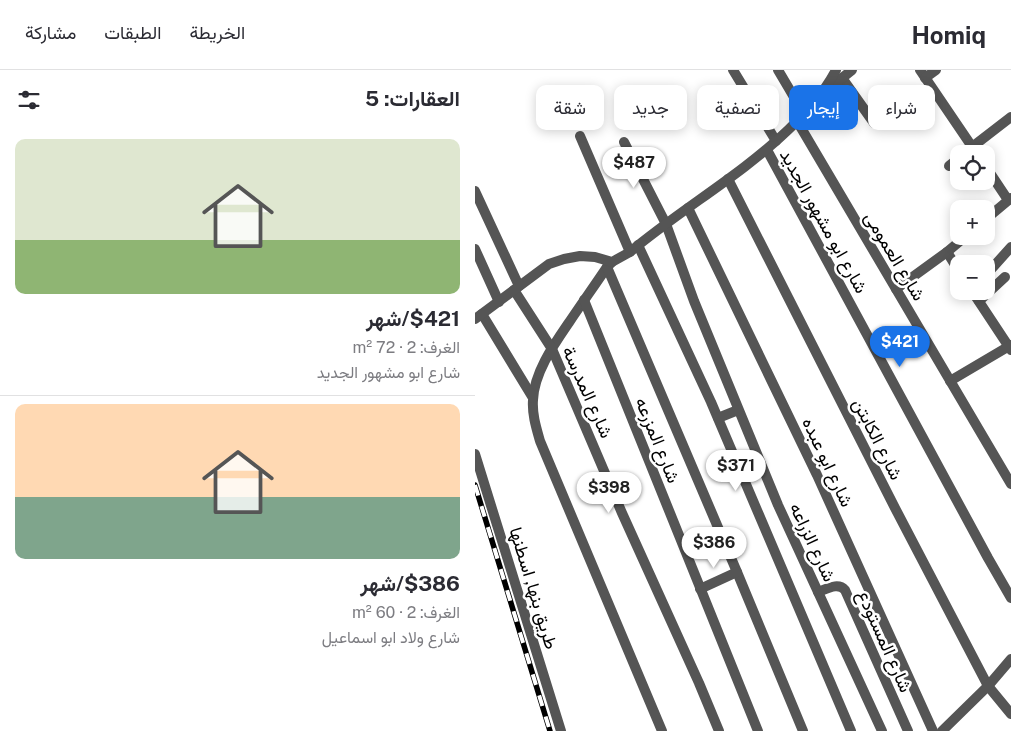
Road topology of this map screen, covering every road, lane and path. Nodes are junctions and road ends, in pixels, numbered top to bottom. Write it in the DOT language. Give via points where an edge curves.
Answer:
graph roads {
  1 [pos="733,70"];
  2 [pos="779,70"];
  3 [pos="852,70"];
  4 [pos="936,70"];
  5 [pos="839,74"];
  6 [pos="923,74"];
  7 [pos="830,85"];
  8 [pos="789,93"];
  9 [pos="868,115"];
  10 [pos="1011,117"];
  11 [pos="789,129"];
  12 [pos="807,130"];
  13 [pos="580,136"];
  14 [pos="776,141"];
  15 [pos="623,142"];
  16 [pos="972,145"];
  17 [pos="980,145"];
  18 [pos="767,150"];
  19 [pos="727,179"];
  20 [pos="995,179"];
  21 [pos="475,191"];
  22 [pos="1010,199"];
  23 [pos="688,208"];
  24 [pos="995,212"];
  25 [pos="666,224"];
  26 [pos="955,245"];
  27 [pos="1011,246"];
  28 [pos="475,249"];
  29 [pos="634,249"];
  30 [pos="947,252"];
  31 [pos="950,257"];
  32 [pos="609,265"];
  33 [pos="995,265"];
  34 [pos="1005,277"];
  35 [pos="517,288"];
  36 [pos="896,289"];
  37 [pos="584,300"];
  38 [pos="499,302"];
  39 [pos="979,302"];
  40 [pos="478,316"];
  41 [pos="1010,347"];
  42 [pos="552,349"];
  43 [pos="950,381"];
  44 [pos="533,398"];
  45 [pos="738,410"];
  46 [pos="717,418"];
  47 [pos="475,454"];
  48 [pos="1011,484"];
  49 [pos="737,572"];
  50 [pos="701,588"];
  51 [pos="818,592"];
  52 [pos="1011,598"];
  53 [pos="1011,659"];
  54 [pos="988,686"];
  55 [pos="1011,714"];
  56 [pos="561,731"];
  57 [pos="662,731"];
  58 [pos="719,731"];
  59 [pos="758,731"];
  60 [pos="803,731"];
  61 [pos="851,731"];
  62 [pos="882,731"];
  63 [pos="908,731"];
  64 [pos="941,731"];
  1 -- 14 [label="street"];
  2 -- 8 [label="street, شارع العمومى"];
  3 -- 5 [label="street"];
  4 -- 6 [label="street"];
  5 -- 7 [label="street"];
  5 -- 9 [label="street"];
  6 -- 16 [label="street"];
  10 -- 17 [label="street"];
  11 -- 14 [label="street"];
  12 -- 36 [label="street, شارع العمومى"];
  13 -- 29 [label="street"];
  14 -- 18 [label="street"];
  15 -- 25 [label="street, شارع الزراعه"];
  18 -- 19 [label="street"];
  18 -- 52 [label="street, شارع ابو مشهور الجديد"];
  19 -- 23 [label="street"];
  19 -- 54 [label="street, شارع الكابتن"];
  20 -- 22 [label="street"];
  21 -- 35 [label="street, شارع المدرسة"];
  22 -- 24 [label="street"];
  23 -- 25 [label="street"];
  23 -- 64 [label="street, شارع ابو عبده"];
  25 -- 29 [label="street"];
  25 -- 45 [label="street, شارع الزراعه"];
  26 -- 30 [label="street"];
  27 -- 33 [label="street"];
  28 -- 38 [label="street"];
  29 -- 32 [label="street"];
  29 -- 46 [label="street"];
  30 -- 31 [label="street"];
  30 -- 36 [label="street"];
  32 -- 35 [label="street" via="595,257 564,259 549,264"];
  32 -- 37 [label="street"];
  32 -- 49 [label="street"];
  34 -- 39 [label="street"];
  35 -- 38 [label="street"];
  35 -- 42 [label="street, شارع المدرسة"];
  36 -- 43 [label="street, شارع العمومى"];
  37 -- 42 [label="street"];
  37 -- 50 [label="street, شارع المزرعه"];
  38 -- 40 [label="street"];
  39 -- 41 [label="street"];
  40 -- 44 [label="street"];
  41 -- 43 [label="street"];
  42 -- 44 [label="street" via="537,380"];
  42 -- 58 [label="street, شارع المدرسة"];
  43 -- 48 [label="street, شارع العمومى"];
  44 -- 57 [label="street" via="534,420 540,441"];
  45 -- 46 [label="street"];
  45 -- 51 [label="street, شارع الزراعه"];
  46 -- 61 [label="street"];
  47 -- 56 [label="street, طريق بنها, اسطنها"];
  49 -- 50 [label="street"];
  49 -- 60 [label="street"];
  50 -- 59 [label="street, شارع المزرعه"];
  51 -- 62 [label="street, شارع الزراعه"];
  51 -- 63 [label="street, شارع المستودع" via="833,586 845,590"];
  53 -- 54 [label="street"];
  54 -- 55 [label="street, شارع الكابتن"];
  54 -- 64 [label="street"];
}
